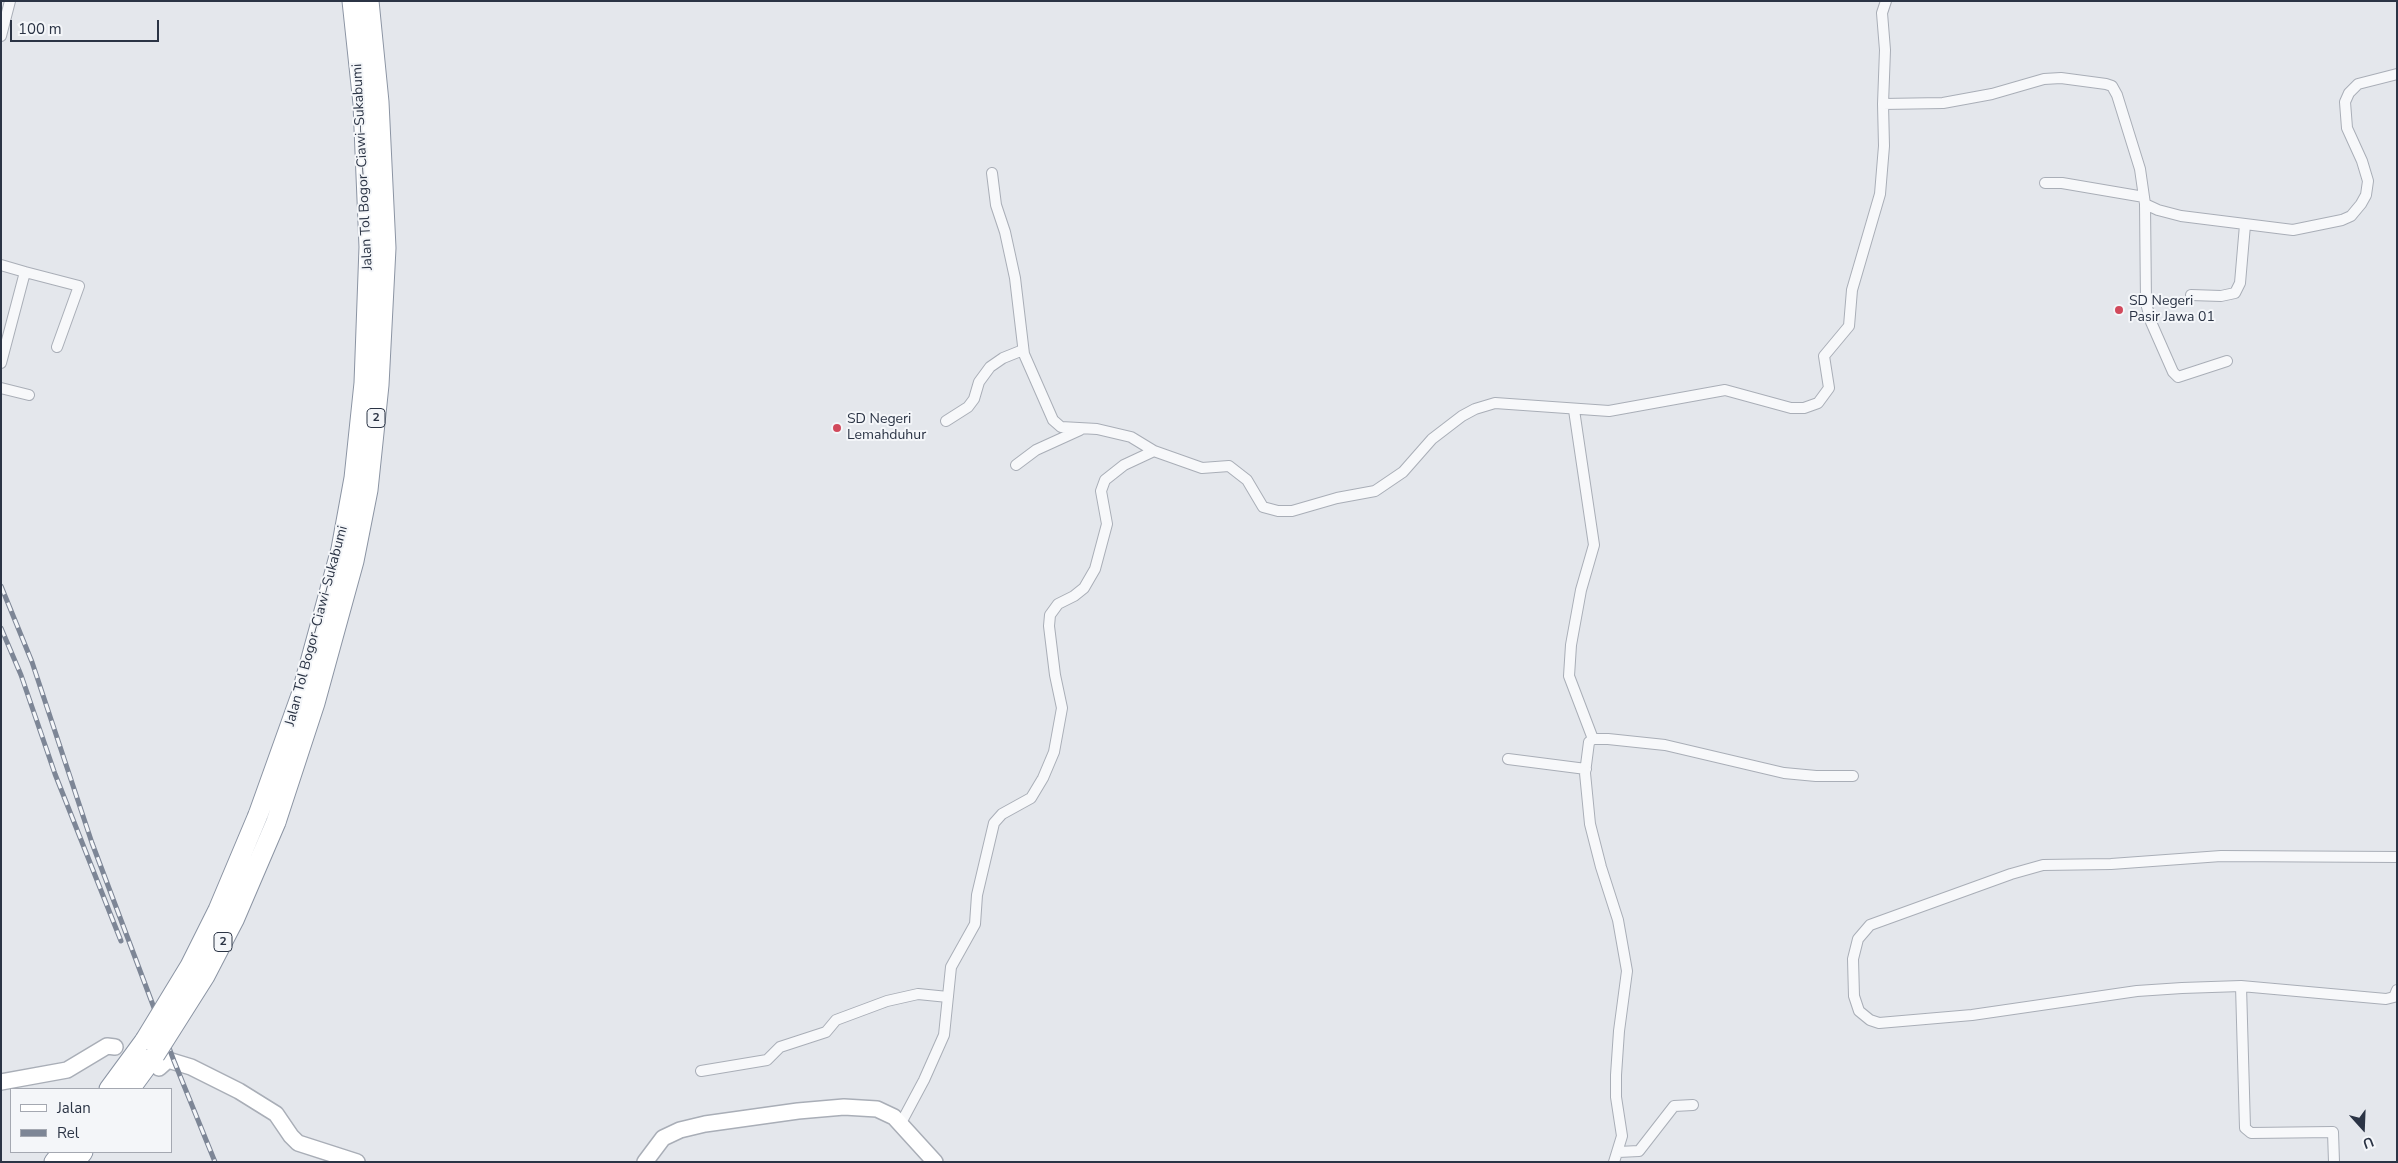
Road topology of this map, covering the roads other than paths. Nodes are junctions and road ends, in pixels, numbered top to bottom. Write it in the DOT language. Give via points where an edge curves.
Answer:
graph roads {
  1 [pos="10,1"];
  2 [pos="352,1"];
  3 [pos="369,1"];
  4 [pos="1886,1"];
  5 [pos="1,36"];
  6 [pos="2397,74"];
  7 [pos="1883,104"];
  8 [pos="992,173"];
  9 [pos="2045,183"];
  10 [pos="2145,200"];
  11 [pos="2245,225"];
  12 [pos="1,265"];
  13 [pos="25,272"];
  14 [pos="2191,295"];
  15 [pos="57,347"];
  16 [pos="1023,350"];
  17 [pos="2227,361"];
  18 [pos="1,363"];
  19 [pos="1,388"];
  20 [pos="29,395"];
  21 [pos="1574,410"];
  22 [pos="946,421"];
  23 [pos="1086,428"];
  24 [pos="1154,451"];
  25 [pos="1016,465"];
  26 [pos="1594,739"];
  27 [pos="1508,759"];
  28 [pos="1586,769"];
  29 [pos="1853,776"];
  30 [pos="2397,857"];
  31 [pos="2242,986"];
  32 [pos="2397,990"];
  33 [pos="948,997"];
  34 [pos="115,1047"];
  35 [pos="153,1054"];
  36 [pos="702,1071"];
  37 [pos="1,1082"];
  38 [pos="110,1088"];
  39 [pos="131,1088"];
  40 [pos="1693,1105"];
  41 [pos="901,1123"];
  42 [pos="1616,1157"];
  43 [pos="357,1162"];
  44 [pos="645,1162"];
  45 [pos="935,1162"];
  46 [pos="2334,1162"];
  1 -- 5 [label="street"];
  2 -- 35 [label="highway, Jalan Tol Bogor–Ciawi–Sukabumi / 2, bridge" via="363,104 369,247 364,383 354,478 341,549 301,694 258,815"];
  3 -- 35 [label="highway, Jalan Tol Bogor–Ciawi–Sukabumi / 2, bridge" via="379,102 386,248 379,385 368,490 354,561 318,694 276,822 205,976"];
  4 -- 7 [label="street" via="1882,13 1885,50"];
  6 -- 11 [label="street" via="2358,84 2345,102 2347,128 2368,185 2364,199 2351,216 2293,230"];
  7 -- 10 [label="street" via="1943,104 1992,94 2044,78 2112,86 2140,169"];
  7 -- 21 [label="street" via="1880,194 1852,290 1848,326 1824,356 1830,384 1821,400 1809,407 1791,408 1725,390 1617,410"];
  8 -- 16 [label="street" via="996,205 1015,278"];
  9 -- 10 [label="street" via="2062,183"];
  10 -- 11 [label="street" via="2173,215"];
  10 -- 17 [label="street" via="2146,303 2173,372 2178,377 2183,376"];
  11 -- 14 [label="street" via="2238,289 2230,296"];
  12 -- 13 [label="street"];
  13 -- 15 [label="street" via="79,286"];
  13 -- 18 [label="street"];
  16 -- 22 [label="street" via="990,367 968,407"];
  16 -- 23 [label="street" via="1053,420 1061,427"];
  19 -- 20 [label="street"];
  21 -- 24 [label="street" via="1517,403 1484,405 1438,434 1384,486 1368,493 1292,511 1263,507 1246,480 1229,466 1202,468"];
  21 -- 26 [label="street" via="1594,545 1581,590 1569,676"];
  23 -- 24 [label="street" via="1131,438"];
  23 -- 25 [label="street" via="1036,450"];
  24 -- 33 [label="street" via="1124,465 1106,480 1101,491 1107,524 1095,568 1084,588 1058,604 1050,615 1055,675 1062,703 1057,744 1034,795 1002,814 994,823 974,924 952,963"];
  26 -- 28 [label="street" via="1589,743"];
  26 -- 29 [label="street" via="1685,748 1784,773"];
  27 -- 28 [label="street"];
  28 -- 42 [label="street" via="1591,832 1618,920 1627,971 1618,1031 1616,1097 1622,1136"];
  30 -- 31 [label="street" via="2221,856 2043,865 1870,925 1858,939 1853,959 1854,996 1859,1011 1879,1023 1972,1015 2137,991"];
  31 -- 32 [label="street" via="2386,999 2394,997"];
  31 -- 46 [label="street" via="2245,1128 2251,1133 2333,1132"];
  33 -- 36 [label="street" via="918,994 887,1001 836,1020 826,1032 780,1048 767,1060"];
  33 -- 41 [label="street" via="944,1035"];
  34 -- 37 [label="street" via="102,1049 67,1070"];
  35 -- 38 [label="highway, Jalan Tol Bogor–Ciawi–Sukabumi / 2"];
  35 -- 39 [label="highway, Jalan Tol Bogor–Ciawi–Sukabumi / 2"];
  35 -- 43 [label="street" via="191,1066 239,1091 276,1114 298,1143"];
  40 -- 42 [label="street" via="1674,1106 1639,1151"];
  41 -- 44 [label="street" via="877,1109 844,1107 705,1124 669,1134 656,1145"];
  41 -- 45 [label="street"];
}
